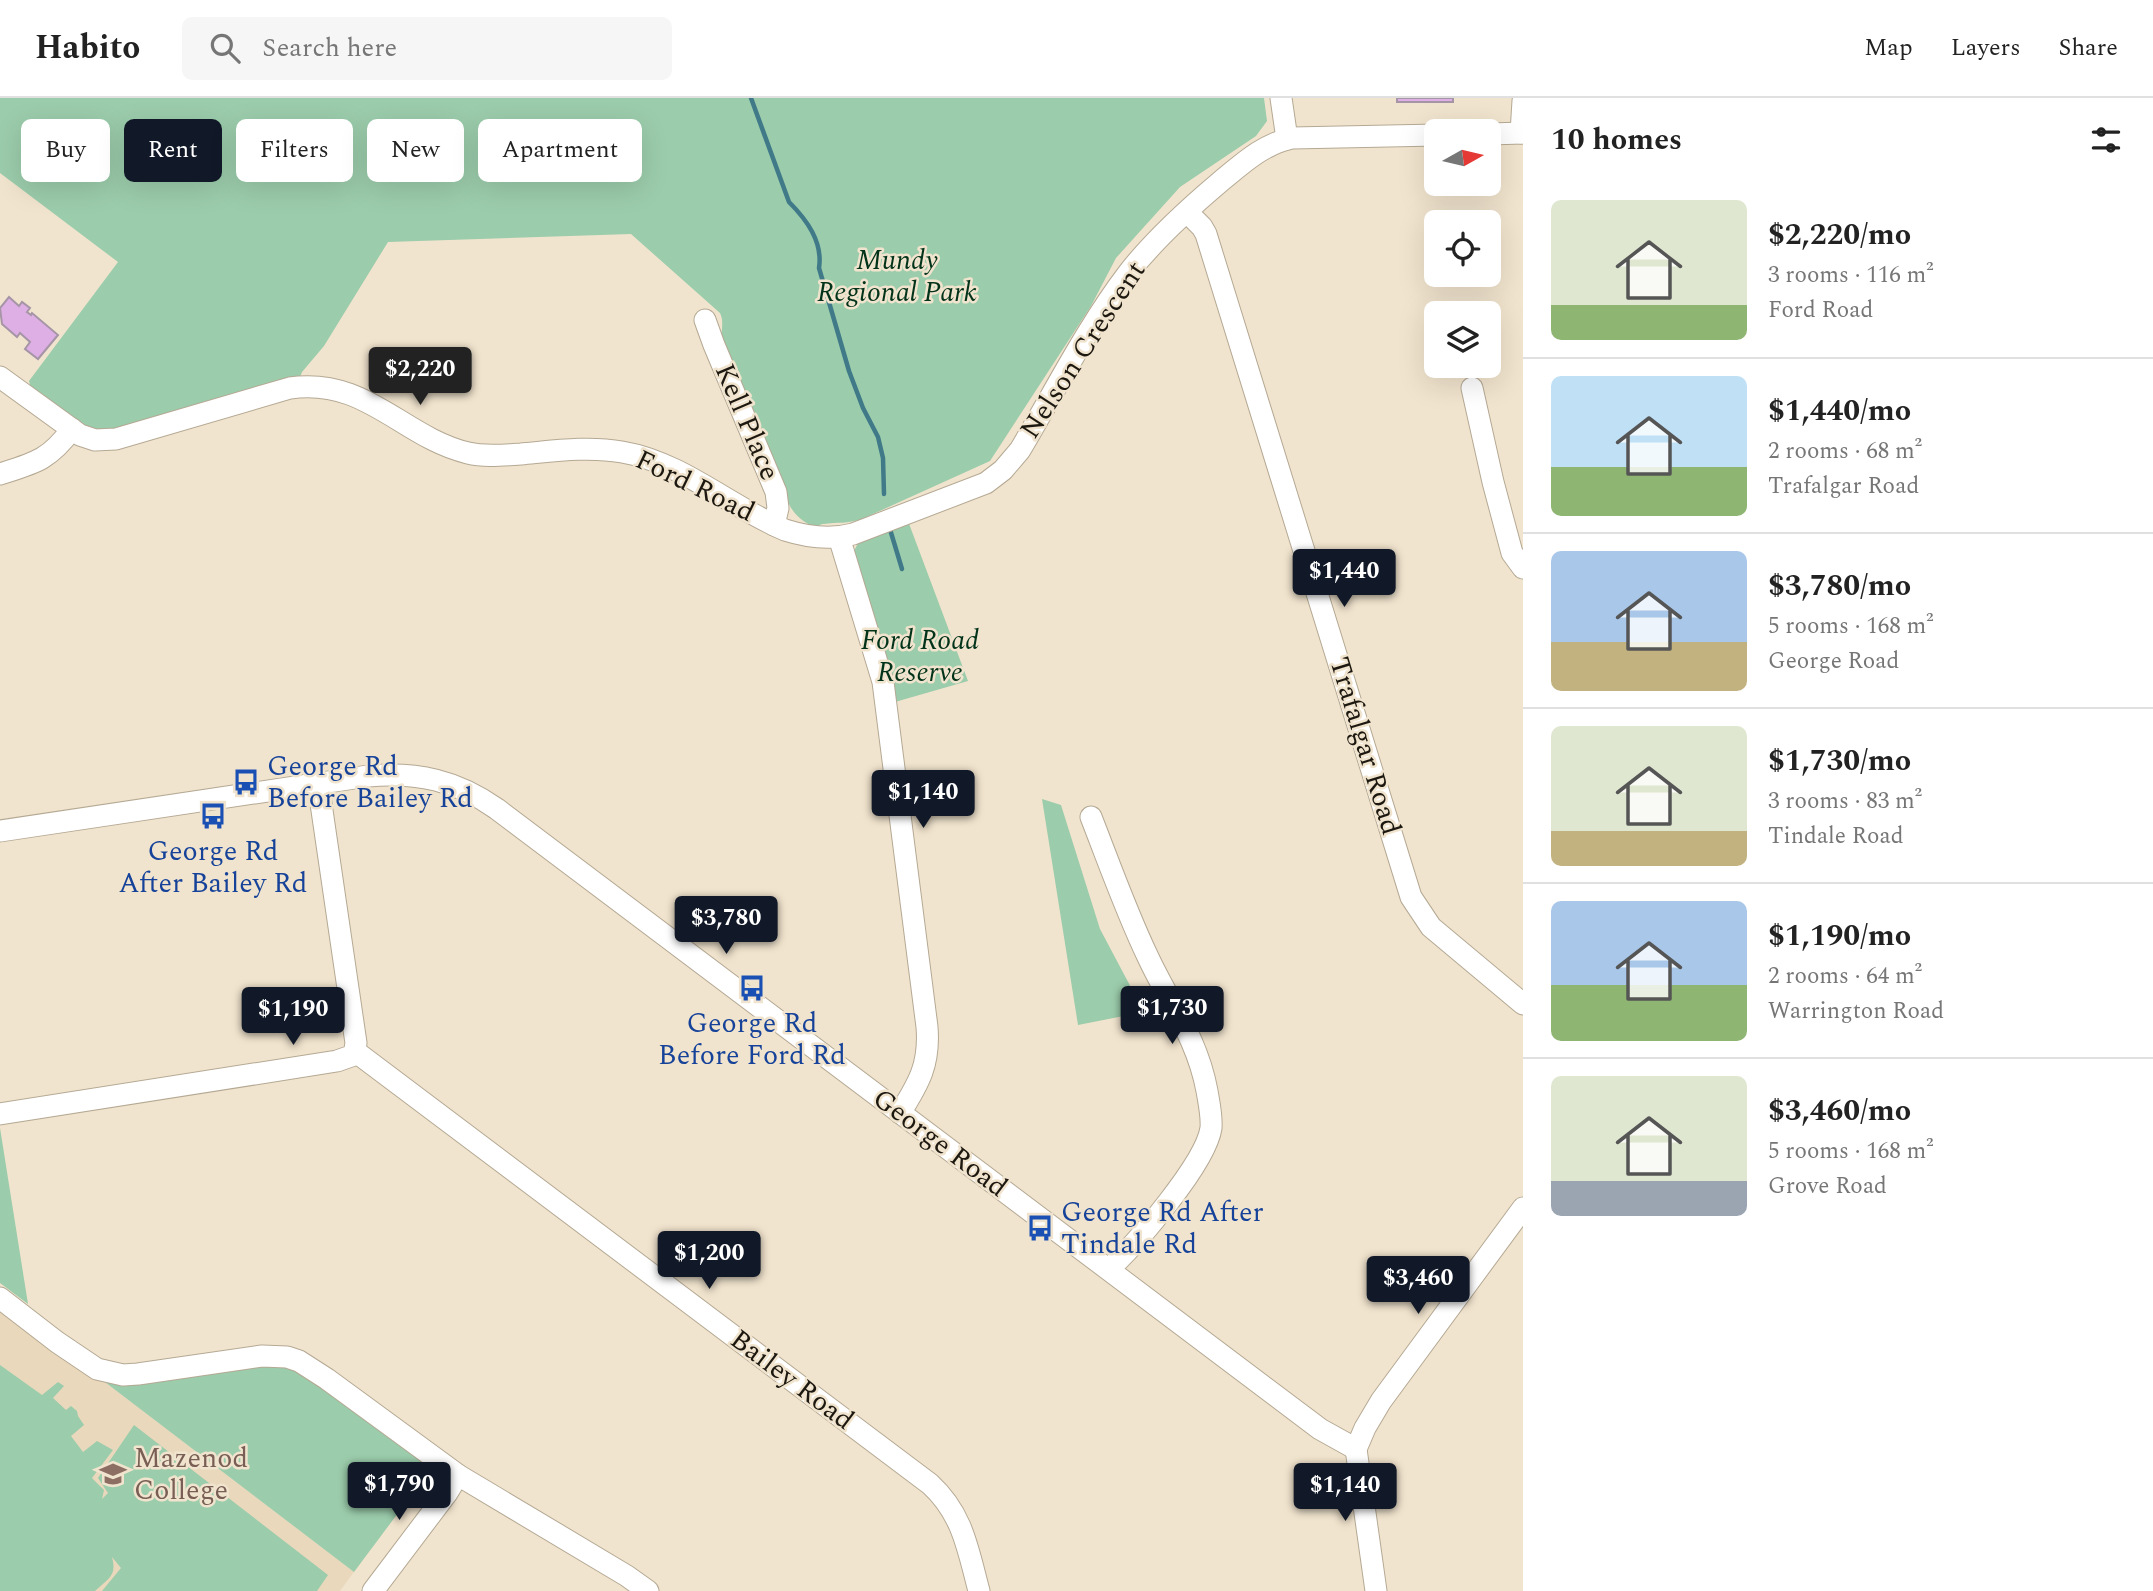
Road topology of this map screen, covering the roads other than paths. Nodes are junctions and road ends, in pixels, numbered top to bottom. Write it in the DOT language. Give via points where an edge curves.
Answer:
graph roads {
  1 [pos="1281,98"];
  2 [pos="1523,101"];
  3 [pos="1522,133"];
  4 [pos="1502,134"];
  5 [pos="1424,135"];
  6 [pos="1287,139"];
  7 [pos="1187,212"];
  8 [pos="705,320"];
  9 [pos="0,377"];
  10 [pos="1472,388"];
  11 [pos="72,429"];
  12 [pos="0,474"];
  13 [pos="774,525"];
  14 [pos="839,537"];
  15 [pos="1523,568"];
  16 [pos="318,783"];
  17 [pos="1091,817"];
  18 [pos="0,831"];
  19 [pos="1523,1004"];
  20 [pos="356,1052"];
  21 [pos="900,1113"];
  22 [pos="0,1114"];
  23 [pos="1523,1208"];
  24 [pos="1109,1269"];
  25 [pos="0,1298"];
  26 [pos="1356,1449"];
  27 [pos="458,1475"];
  28 [pos="373,1591"];
  29 [pos="648,1591"];
  30 [pos="979,1591"];
  31 [pos="1376,1591"];
  1 -- 6 [label="street"];
  2 -- 3 [label="street"];
  3 -- 4 [label="street"];
  5 -- 6 [label="street, Nelson Crescent"];
  6 -- 7 [label="street, Nelson Crescent" via="1257,152"];
  7 -- 14 [label="street, Nelson Crescent" via="1118,287 1020,450 1003,470 986,483"];
  7 -- 19 [label="street, Trafalgar Road" via="1206,234 1411,897 1431,927"];
  8 -- 13 [label="street, Kell Place" via="776,492"];
  9 -- 11 [label="street, Ford Road"];
  10 -- 15 [label="street" via="1509,541"];
  11 -- 12 [label="street" via="45,457"];
  11 -- 13 [label="street, Ford Road" via="95,440 116,439 290,388 318,386 361,398 467,453 600,450 643,457"];
  13 -- 14 [label="street, Ford Road" via="799,534"];
  14 -- 21 [label="street" via="883,682 927,1027 924,1067"];
  16 -- 18 [label="street, George Road"];
  16 -- 20 [label="street"];
  16 -- 21 [label="street, George Road" via="407,775 443,781 472,793"];
  17 -- 24 [label="street" via="1147,956 1196,1049 1211,1120 1205,1147 1194,1167 1134,1245"];
  20 -- 22 [label="street" via="337,1061"];
  20 -- 30 [label="street, Bailey Road" via="930,1484 956,1515"];
  21 -- 24 [label="street, George Road"];
  23 -- 26 [label="street" via="1381,1401"];
  24 -- 26 [label="street, George Road" via="1320,1429"];
  25 -- 27 [label="street" via="87,1363 108,1373 147,1373 262,1356 299,1361"];
  26 -- 31 [label="street"];
  27 -- 28 [label="street"];
  27 -- 29 [label="street"];
}
